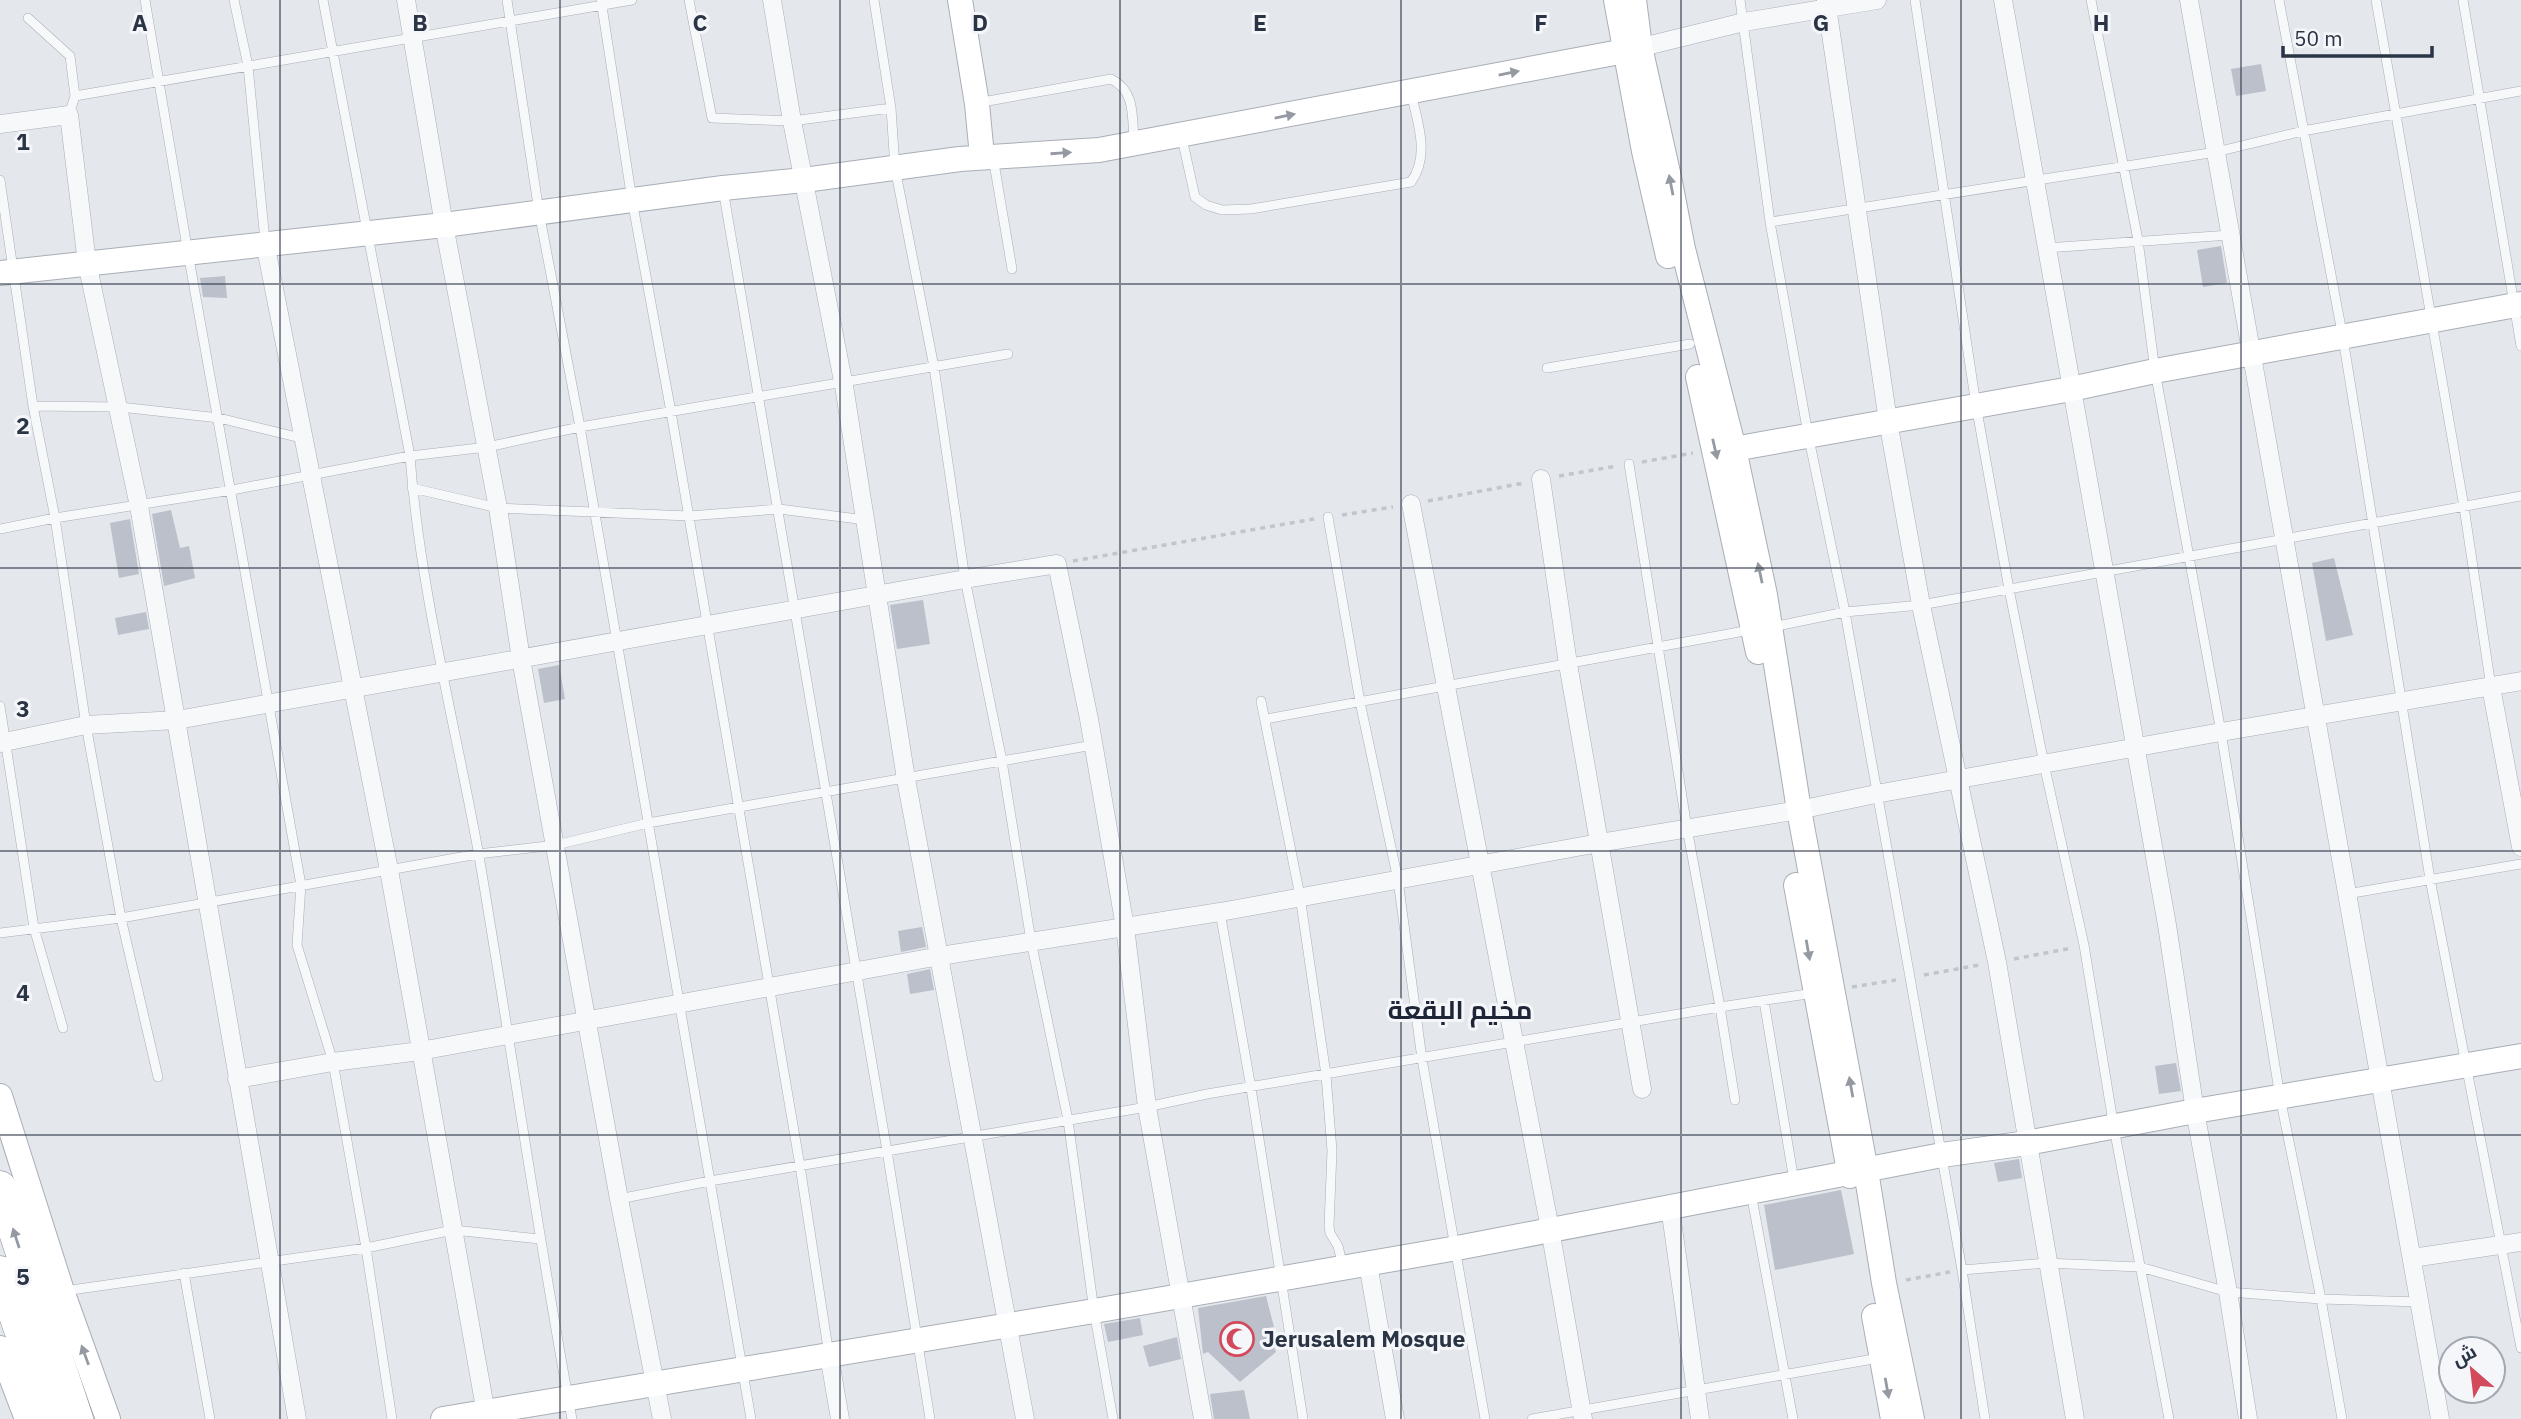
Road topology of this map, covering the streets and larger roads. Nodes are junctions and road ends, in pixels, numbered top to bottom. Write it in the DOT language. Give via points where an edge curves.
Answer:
graph roads {
  1 [pos="406,0"];
  2 [pos="772,0"];
  3 [pos="960,0"];
  4 [pos="974,0"];
  5 [pos="1616,0"];
  6 [pos="1634,0"];
  7 [pos="1877,0"];
  8 [pos="2003,0"];
  9 [pos="2189,0"];
  10 [pos="1827,4"];
  11 [pos="1632,49"];
  12 [pos="0,124"];
  13 [pos="988,156"];
  14 [pos="804,180"];
  15 [pos="444,225"];
  16 [pos="265,243"];
  17 [pos="87,264"];
  18 [pos="7,272"];
  19 [pos="2517,305"];
  20 [pos="2251,354"];
  21 [pos="2071,389"];
  22 [pos="1888,421"];
  23 [pos="1725,449"];
  24 [pos="1541,479"];
  25 [pos="1411,504"];
  26 [pos="875,595"];
  27 [pos="522,659"];
  28 [pos="2521,681"];
  29 [pos="2491,687"];
  30 [pos="352,689"];
  31 [pos="2315,715"];
  32 [pos="177,720"];
  33 [pos="3,742"];
  34 [pos="2136,747"];
  35 [pos="1957,779"];
  36 [pos="1792,812"];
  37 [pos="1599,844"];
  38 [pos="2521,847"];
  39 [pos="1480,867"];
  40 [pos="1125,927"];
  41 [pos="940,956"];
  42 [pos="587,1020"];
  43 [pos="420,1051"];
  44 [pos="2521,1056"];
  45 [pos="237,1079"];
  46 [pos="2380,1081"];
  47 [pos="1642,1089"];
  48 [pos="0,1096"];
  49 [pos="2194,1111"];
  50 [pos="2027,1143"];
  51 [pos="1858,1172"];
  52 [pos="0,1187"];
  53 [pos="1670,1207"];
  54 [pos="1550,1229"];
  55 [pos="2521,1242"];
  56 [pos="2412,1258"];
  57 [pos="1368,1264"];
  58 [pos="0,1272"];
  59 [pos="1181,1296"];
  60 [pos="1009,1326"];
  61 [pos="829,1355"];
  62 [pos="2,1360"];
  63 [pos="656,1384"];
  64 [pos="570,1408"];
  65 [pos="1582,1414"];
  66 [pos="487,1415"];
  67 [pos="27,1419"];
  68 [pos="51,1419"];
  69 [pos="77,1419"];
  70 [pos="108,1419"];
  71 [pos="297,1419"];
  72 [pos="443,1419"];
  73 [pos="662,1419"];
  74 [pos="839,1419"];
  75 [pos="1025,1419"];
  76 [pos="1203,1419"];
  77 [pos="1395,1419"];
  78 [pos="1700,1419"];
  79 [pos="1893,1419"];
  80 [pos="1912,1419"];
  81 [pos="2075,1419"];
  82 [pos="2248,1419"];
  83 [pos="2440,1419"];
  1 -- 15 [label="street"];
  2 -- 14 [label="street"];
  3 -- 13 [label="street"];
  4 -- 13 [label="street" via="988,102"];
  5 -- 11 [label="street"];
  6 -- 11 [label="street"];
  7 -- 10 [label="street"];
  8 -- 21 [label="street"];
  9 -- 20 [label="street"];
  10 -- 11 [label="street"];
  10 -- 22 [label="street"];
  13 -- 11 [label="street, one-way" via="1135,145"];
  23 -- 11 [label="street, one-way" via="1669,177"];
  11 -- 23 [label="street" via="1653,191 1690,344"];
  12 -- 17 [label="street" via="69,115"];
  13 -- 14 [label="street"];
  14 -- 15 [label="street"];
  14 -- 26 [label="street" via="867,521"];
  15 -- 16 [label="street"];
  15 -- 27 [label="street"];
  16 -- 17 [label="street"];
  16 -- 30 [label="street"];
  17 -- 18 [label="street"];
  17 -- 32 [label="street" via="120,407"];
  19 -- 20 [label="street"];
  20 -- 21 [label="street"];
  20 -- 31 [label="street"];
  21 -- 22 [label="street"];
  21 -- 34 [label="street"];
  22 -- 23 [label="street"];
  22 -- 35 [label="street"];
  23 -- 36 [label="street" via="1762,629"];
  24 -- 37 [label="street"];
  25 -- 39 [label="street"];
  26 -- 27 [label="street"];
  26 -- 40 [label="street" via="1057,564"];
  26 -- 41 [label="street"];
  27 -- 30 [label="street"];
  27 -- 42 [label="street"];
  28 -- 29 [label="street"];
  29 -- 31 [label="street"];
  29 -- 38 [label="street"];
  30 -- 32 [label="street"];
  30 -- 43 [label="street"];
  31 -- 34 [label="street"];
  31 -- 46 [label="street"];
  32 -- 33 [label="street" via="86,725"];
  32 -- 45 [label="street"];
  34 -- 35 [label="street"];
  34 -- 49 [label="street"];
  35 -- 36 [label="street"];
  35 -- 50 [label="street" via="1997,962"];
  36 -- 37 [label="street"];
  51 -- 36 [label="street, one-way"];
  36 -- 51 [label="street, one-way" via="1815,993"];
  37 -- 39 [label="street"];
  37 -- 47 [label="street"];
  39 -- 40 [label="street"];
  39 -- 54 [label="street"];
  40 -- 41 [label="street"];
  40 -- 59 [label="street" via="1138,1051"];
  41 -- 42 [label="street"];
  41 -- 60 [label="street"];
  42 -- 43 [label="street"];
  42 -- 63 [label="street"];
  43 -- 45 [label="street"];
  43 -- 66 [label="street"];
  44 -- 46 [label="street"];
  45 -- 71 [label="street"];
  46 -- 49 [label="street"];
  46 -- 56 [label="street"];
  70 -- 48 [label="street, one-way"];
  49 -- 50 [label="street"];
  49 -- 82 [label="street"];
  50 -- 51 [label="street"];
  50 -- 81 [label="street"];
  51 -- 53 [label="street"];
  51 -- 79 [label="street, one-way"];
  51 -- 80 [label="street"];
  69 -- 52 [label="highway, one-way"];
  53 -- 54 [label="street"];
  53 -- 78 [label="street"];
  54 -- 57 [label="street"];
  54 -- 65 [label="street"];
  55 -- 56 [label="street"];
  56 -- 83 [label="street"];
  57 -- 59 [label="street"];
  57 -- 77 [label="street"];
  58 -- 68 [label="highway"];
  59 -- 60 [label="street"];
  59 -- 76 [label="street"];
  60 -- 61 [label="street"];
  60 -- 75 [label="street"];
  61 -- 63 [label="street"];
  61 -- 74 [label="street"];
  62 -- 67 [label="street"];
  63 -- 64 [label="street"];
  63 -- 73 [label="street"];
  64 -- 66 [label="street"];
  66 -- 72 [label="street"];
}
